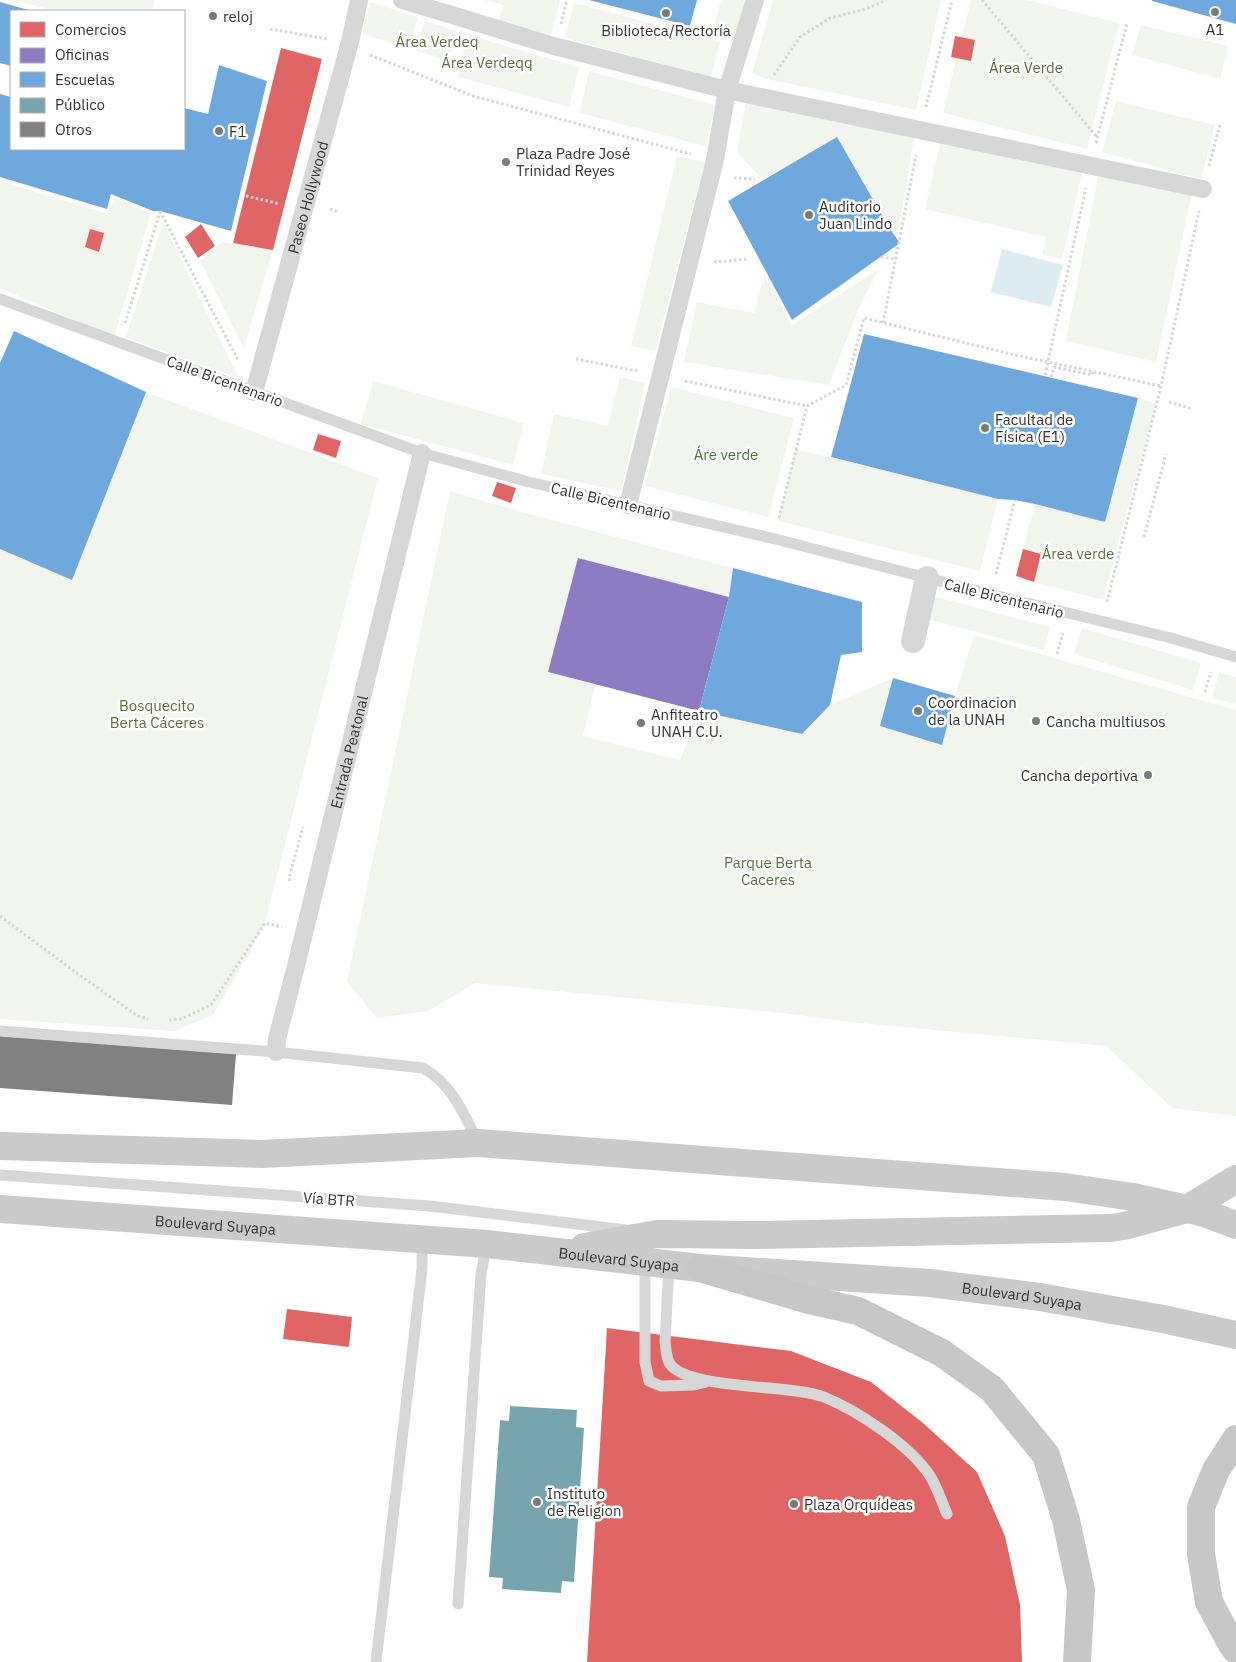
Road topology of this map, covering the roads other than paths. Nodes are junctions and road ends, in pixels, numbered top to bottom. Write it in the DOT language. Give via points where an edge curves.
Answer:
graph roads {
  1 [pos="359,0"];
  2 [pos="402,0"];
  3 [pos="754,0"];
  4 [pos="727,90"];
  5 [pos="1203,189"];
  6 [pos="0,298"];
  7 [pos="254,392"];
  8 [pos="422,454"];
  9 [pos="628,505"];
  10 [pos="927,578"];
  11 [pos="913,641"];
  12 [pos="1236,657"];
  13 [pos="0,1031"];
  14 [pos="276,1052"];
  15 [pos="478,1143"];
  16 [pos="0,1146"];
  17 [pos="0,1175"];
  18 [pos="1236,1179"];
  19 [pos="0,1209"];
  20 [pos="1236,1225"];
  21 [pos="658,1234"];
  22 [pos="422,1239"];
  23 [pos="487,1244"];
  24 [pos="554,1252"];
  25 [pos="657,1263"];
  26 [pos="700,1268"];
  27 [pos="1236,1335"];
  28 [pos="707,1381"];
  29 [pos="1236,1439"];
  30 [pos="947,1514"];
  31 [pos="458,1604"];
  32 [pos="1236,1650"];
  33 [pos="376,1662"];
  34 [pos="1077,1662"];
  1 -- 7 [label="street, Paseo Hollywood"];
  2 -- 4 [label="street" via="554,46"];
  3 -- 4 [label="street"];
  4 -- 5 [label="street"];
  4 -- 9 [label="street" via="715,160"];
  6 -- 7 [label="lane, Calle Bicentenario"];
  7 -- 8 [label="lane, Calle Bicentenario"];
  8 -- 9 [label="lane, Calle Bicentenario"];
  8 -- 14 [label="street, Entrada Peatonal"];
  9 -- 10 [label="lane, Calle Bicentenario"];
  10 -- 11 [label="street"];
  10 -- 12 [label="lane, Calle Bicentenario"];
  13 -- 14 [label="lane"];
  14 -- 15 [label="lane" via="423,1068 434,1074 460,1106"];
  15 -- 16 [label="main road" via="262,1154"];
  15 -- 20 [label="main road, bridge" via="1065,1187 1201,1212"];
  17 -- 21 [label="lane, Vía BTR" via="430,1206"];
  18 -- 21 [label="main road" via="1187,1209 1110,1228"];
  19 -- 22 [label="main road, Boulevard Suyapa"];
  21 -- 24 [label="main road"];
  22 -- 23 [label="main road, Boulevard Suyapa"];
  22 -- 33 [label="lane" via="422,1269"];
  23 -- 24 [label="main road, Boulevard Suyapa"];
  23 -- 31 [label="lane" via="481,1274"];
  24 -- 25 [label="main road, Boulevard Suyapa"];
  25 -- 26 [label="main road, Boulevard Suyapa"];
  25 -- 28 [label="lane" via="666,1355 679,1372"];
  25 -- 28 [label="lane" via="645,1362 649,1381 661,1386 694,1385"];
  26 -- 27 [label="main road, Boulevard Suyapa" via="930,1282 1049,1299"];
  26 -- 34 [label="highway" via="858,1311 942,1353 992,1390 1046,1455 1066,1520 1081,1590"];
  28 -- 30 [label="lane" via="804,1392 823,1397 866,1419 906,1448 930,1476"];
  29 -- 32 [label="highway" via="1216,1470 1201,1507 1200,1554 1209,1602"];
}
